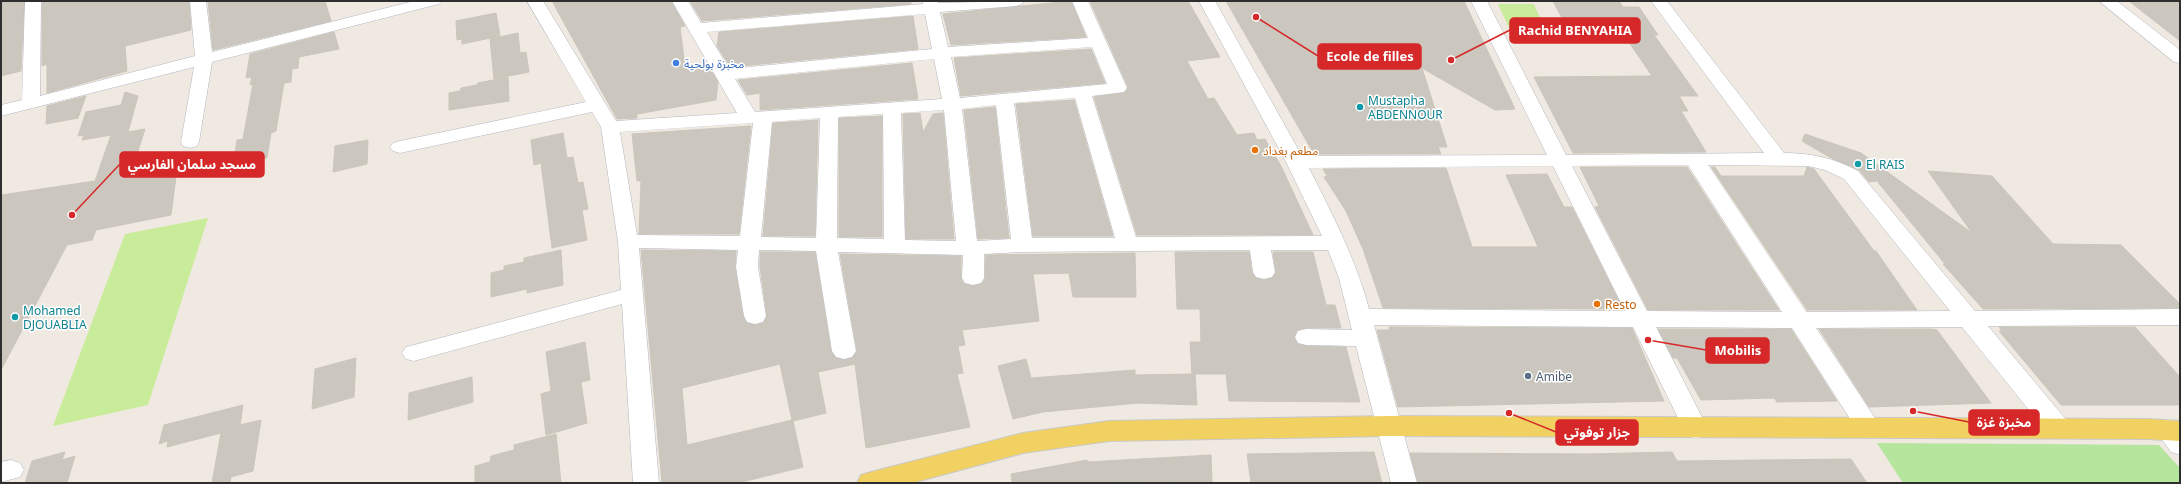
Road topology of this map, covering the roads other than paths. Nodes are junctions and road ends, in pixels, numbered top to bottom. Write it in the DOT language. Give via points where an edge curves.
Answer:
graph roads {
  1 [pos="33,1"];
  2 [pos="198,1"];
  3 [pos="433,1"];
  4 [pos="535,1"];
  5 [pos="680,1"];
  6 [pos="1016,1"];
  7 [pos="1080,1"];
  8 [pos="1206,1"];
  9 [pos="1479,1"];
  10 [pos="1660,1"];
  11 [pos="2107,1"];
  12 [pos="931,4"];
  13 [pos="696,28"];
  14 [pos="1097,42"];
  15 [pos="942,53"];
  16 [pos="2180,58"];
  17 [pos="204,60"];
  18 [pos="724,75"];
  19 [pos="1082,92"];
  20 [pos="1004,99"];
  21 [pos="31,104"];
  22 [pos="952,104"];
  23 [pos="598,105"];
  24 [pos="892,108"];
  25 [pos="1,111"];
  26 [pos="829,112"];
  27 [pos="756,117"];
  28 [pos="610,126"];
  29 [pos="190,142"];
  30 [pos="400,146"];
  31 [pos="1694,159"];
  32 [pos="1778,159"];
  33 [pos="1560,160"];
  34 [pos="1296,162"];
  35 [pos="628,242"];
  36 [pos="748,243"];
  37 [pos="1336,243"];
  38 [pos="1127,244"];
  39 [pos="1259,244"];
  40 [pos="826,245"];
  41 [pos="1022,245"];
  42 [pos="895,246"];
  43 [pos="970,247"];
  44 [pos="1264,272"];
  45 [pos="973,278"];
  46 [pos="632,294"];
  47 [pos="755,316"];
  48 [pos="2180,318"];
  49 [pos="1642,319"];
  50 [pos="1799,320"];
  51 [pos="1971,320"];
  52 [pos="1362,328"];
  53 [pos="1306,337"];
  54 [pos="844,351"];
  55 [pos="414,353"];
  56 [pos="1389,426"];
  57 [pos="1696,429"];
  58 [pos="1870,429"];
  59 [pos="2059,429"];
  60 [pos="2176,435"];
  61 [pos="646,483"];
  62 [pos="870,483"];
  63 [pos="1404,483"];
  1 -- 21 [label="street"];
  2 -- 17 [label="street"];
  3 -- 17 [label="street"];
  4 -- 23 [label="street"];
  5 -- 13 [label="street"];
  6 -- 12 [label="street"];
  7 -- 14 [label="street"];
  8 -- 34 [label="street"];
  9 -- 33 [label="street"];
  10 -- 32 [label="street"];
  11 -- 16 [label="street"];
  12 -- 13 [label="street"];
  12 -- 15 [label="street"];
  13 -- 18 [label="street"];
  14 -- 15 [label="street"];
  14 -- 19 [label="street" via="1118,88"];
  15 -- 18 [label="street"];
  15 -- 22 [label="street"];
  17 -- 21 [label="street"];
  17 -- 29 [label="street"];
  18 -- 27 [label="street"];
  19 -- 20 [label="street"];
  19 -- 38 [label="street"];
  20 -- 22 [label="street"];
  20 -- 41 [label="street"];
  21 -- 25 [label="street"];
  22 -- 24 [label="street"];
  22 -- 43 [label="street"];
  23 -- 28 [label="street"];
  23 -- 30 [label="street"];
  24 -- 26 [label="street"];
  24 -- 42 [label="street"];
  26 -- 27 [label="street"];
  26 -- 40 [label="street"];
  27 -- 28 [label="street"];
  27 -- 36 [label="street"];
  28 -- 35 [label="street"];
  31 -- 32 [label="street"];
  31 -- 33 [label="street"];
  31 -- 50 [label="street"];
  32 -- 51 [label="street" via="1814,159 1851,175"];
  33 -- 34 [label="street"];
  33 -- 49 [label="street"];
  34 -- 37 [label="street"];
  35 -- 36 [label="street"];
  35 -- 46 [label="street"];
  36 -- 40 [label="street"];
  36 -- 47 [label="street" via="746,267"];
  37 -- 39 [label="street"];
  37 -- 52 [label="street" via="1350,278"];
  38 -- 39 [label="street"];
  38 -- 41 [label="street"];
  39 -- 44 [label="street"];
  40 -- 42 [label="street"];
  40 -- 54 [label="street"];
  41 -- 43 [label="street"];
  42 -- 43 [label="street"];
  43 -- 45 [label="street"];
  46 -- 55 [label="street"];
  46 -- 61 [label="street"];
  48 -- 51 [label="street"];
  49 -- 50 [label="street"];
  49 -- 52 [label="street"];
  49 -- 57 [label="street"];
  50 -- 51 [label="street"];
  50 -- 58 [label="street"];
  51 -- 59 [label="street"];
  52 -- 53 [label="street"];
  52 -- 56 [label="street"];
  56 -- 57 [label="main road"];
  56 -- 62 [label="main road" via="1108,431 1023,443"];
  56 -- 63 [label="street"];
  57 -- 58 [label="main road"];
  58 -- 59 [label="main road"];
  59 -- 60 [label="main road"];
}
